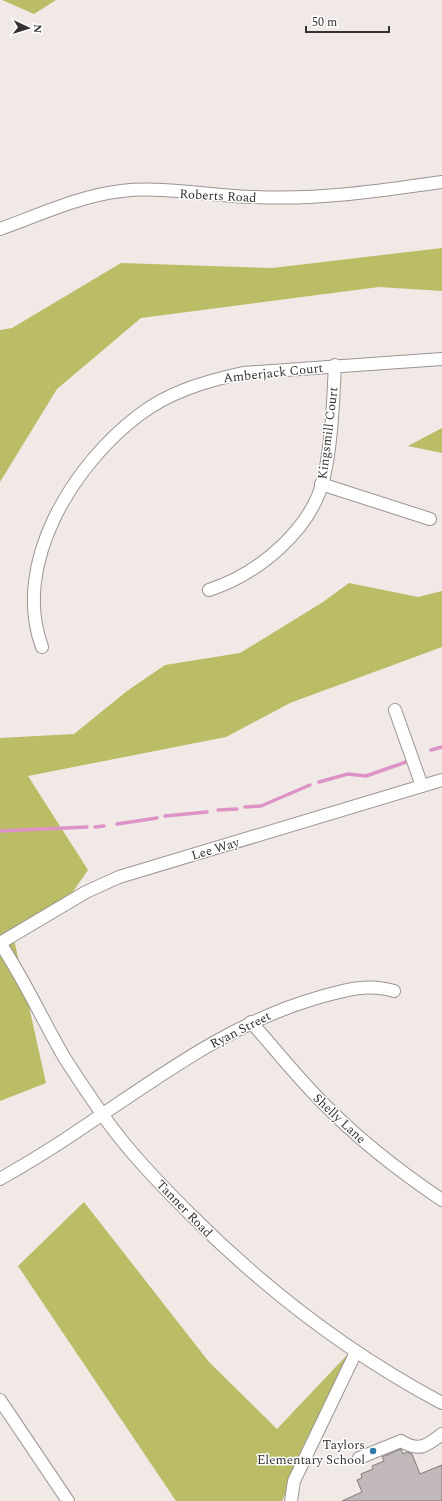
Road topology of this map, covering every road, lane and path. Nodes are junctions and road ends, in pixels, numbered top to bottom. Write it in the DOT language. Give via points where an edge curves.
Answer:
graph roads {
  1 [pos="442,182"];
  2 [pos="0,229"];
  3 [pos="442,359"];
  4 [pos="335,365"];
  5 [pos="321,484"];
  6 [pos="430,519"];
  7 [pos="209,590"];
  8 [pos="42,647"];
  9 [pos="395,710"];
  10 [pos="442,780"];
  11 [pos="422,786"];
  12 [pos="0,943"];
  13 [pos="394,992"];
  14 [pos="251,1022"];
  15 [pos="102,1114"];
  16 [pos="0,1179"];
  17 [pos="442,1200"];
  18 [pos="356,1352"];
  19 [pos="0,1400"];
  20 [pos="442,1403"];
  21 [pos="442,1434"];
  22 [pos="359,1458"];
  23 [pos="68,1501"];
  24 [pos="291,1501"];
  1 -- 2 [label="street, Roberts Road" via="304,198 122,191 81,200"];
  3 -- 4 [label="street, Amberjack Court"];
  4 -- 5 [label="street, Kingsmill Court" via="328,454"];
  4 -- 8 [label="street, Amberjack Court" via="243,373 213,379 162,400 116,434 72,486 44,546 34,594 34,618"];
  5 -- 6 [label="street"];
  5 -- 7 [label="street, Kingsmill Court" via="304,518 282,546 261,564 238,578"];
  9 -- 11 [label="street"];
  10 -- 11 [label="street, Lee Way"];
  11 -- 12 [label="street, Lee Way" via="119,877 86,892"];
  12 -- 15 [label="street, Tanner Road" via="64,1057"];
  13 -- 14 [label="street, Ryan Street" via="380,987 349,989 288,1006"];
  14 -- 15 [label="street, Ryan Street" via="177,1064"];
  14 -- 17 [label="street, Shelly Lane" via="301,1080 355,1134"];
  15 -- 16 [label="street, Ryan Street"];
  15 -- 18 [label="street, Tanner Road" via="141,1163 221,1245 307,1318"];
  18 -- 20 [label="street, Tanner Road"];
  18 -- 24 [label="street" via="294,1481"];
  19 -- 23 [label="street"];
  21 -- 22 [label="street" via="428,1445 409,1446 401,1441"];
}
